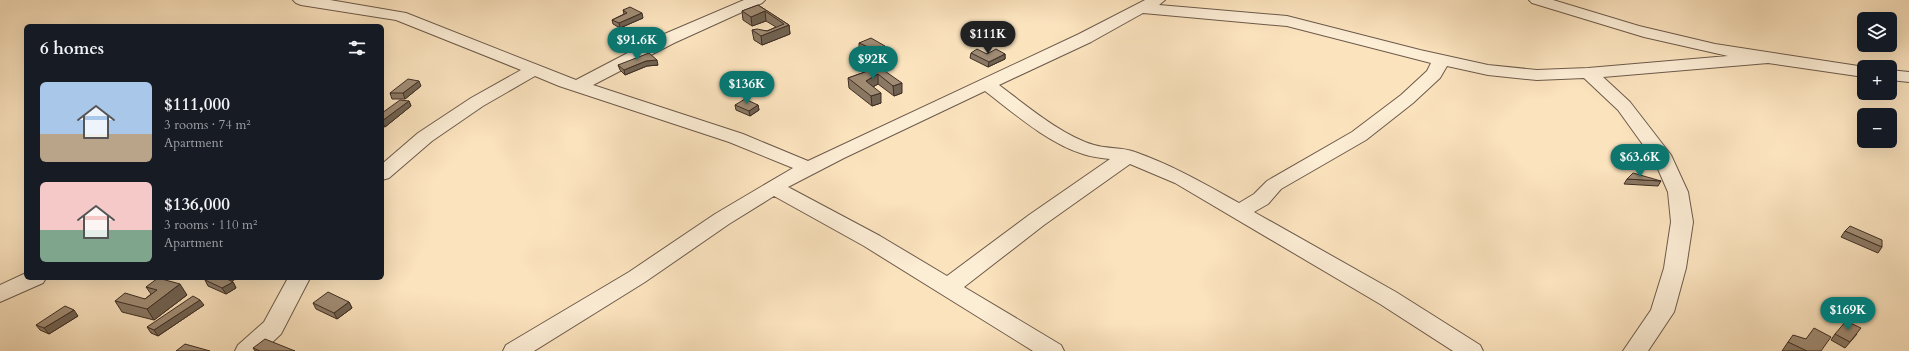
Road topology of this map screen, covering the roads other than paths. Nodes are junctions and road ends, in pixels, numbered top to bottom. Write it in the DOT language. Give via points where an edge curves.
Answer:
graph roads {
  1 [pos="302,0"];
  2 [pos="757,0"];
  3 [pos="1537,0"];
  4 [pos="1149,4"];
  5 [pos="1772,58"];
  6 [pos="1441,60"];
  7 [pos="534,70"];
  8 [pos="1857,71"];
  9 [pos="1588,73"];
  10 [pos="1897,76"];
  11 [pos="1909,77"];
  12 [pos="987,84"];
  13 [pos="578,86"];
  14 [pos="1128,156"];
  15 [pos="809,168"];
  16 [pos="384,172"];
  17 [pos="774,187"];
  18 [pos="1240,211"];
  19 [pos="31,280"];
  20 [pos="298,280"];
  21 [pos="947,288"];
  22 [pos="0,294"];
  23 [pos="247,351"];
  24 [pos="515,351"];
  25 [pos="1052,351"];
  26 [pos="1471,351"];
  27 [pos="1634,351"];
  1 -- 7 [label="street" via="400,16"];
  2 -- 13 [label="street" via="668,39"];
  3 -- 5 [label="street" via="1667,38"];
  4 -- 6 [label="street" via="1288,21"];
  4 -- 12 [label="street" via="1085,38"];
  5 -- 8 [label="street"];
  5 -- 9 [label="street"];
  6 -- 9 [label="street" via="1488,70 1537,75"];
  6 -- 18 [label="street" via="1434,74 1407,99 1359,136 1274,185 1261,200"];
  7 -- 13 [label="street"];
  7 -- 16 [label="street" via="477,102 425,137"];
  9 -- 27 [label="street" via="1624,106 1664,159 1678,192 1682,222 1675,268 1662,312"];
  10 -- 11 [label="street"];
  12 -- 14 [label="street" via="1040,124 1070,141 1089,150"];
  12 -- 15 [label="street"];
  13 -- 15 [label="street" via="736,138"];
  14 -- 18 [label="street" via="1182,179"];
  14 -- 21 [label="street" via="1004,242"];
  15 -- 17 [label="street"];
  17 -- 21 [label="street" via="872,241"];
  17 -- 24 [label="street" via="637,277"];
  18 -- 26 [label="street" via="1388,298"];
  19 -- 22 [label="street"];
  20 -- 23 [label="street" via="273,328"];
  21 -- 25 [label="street"];
}
